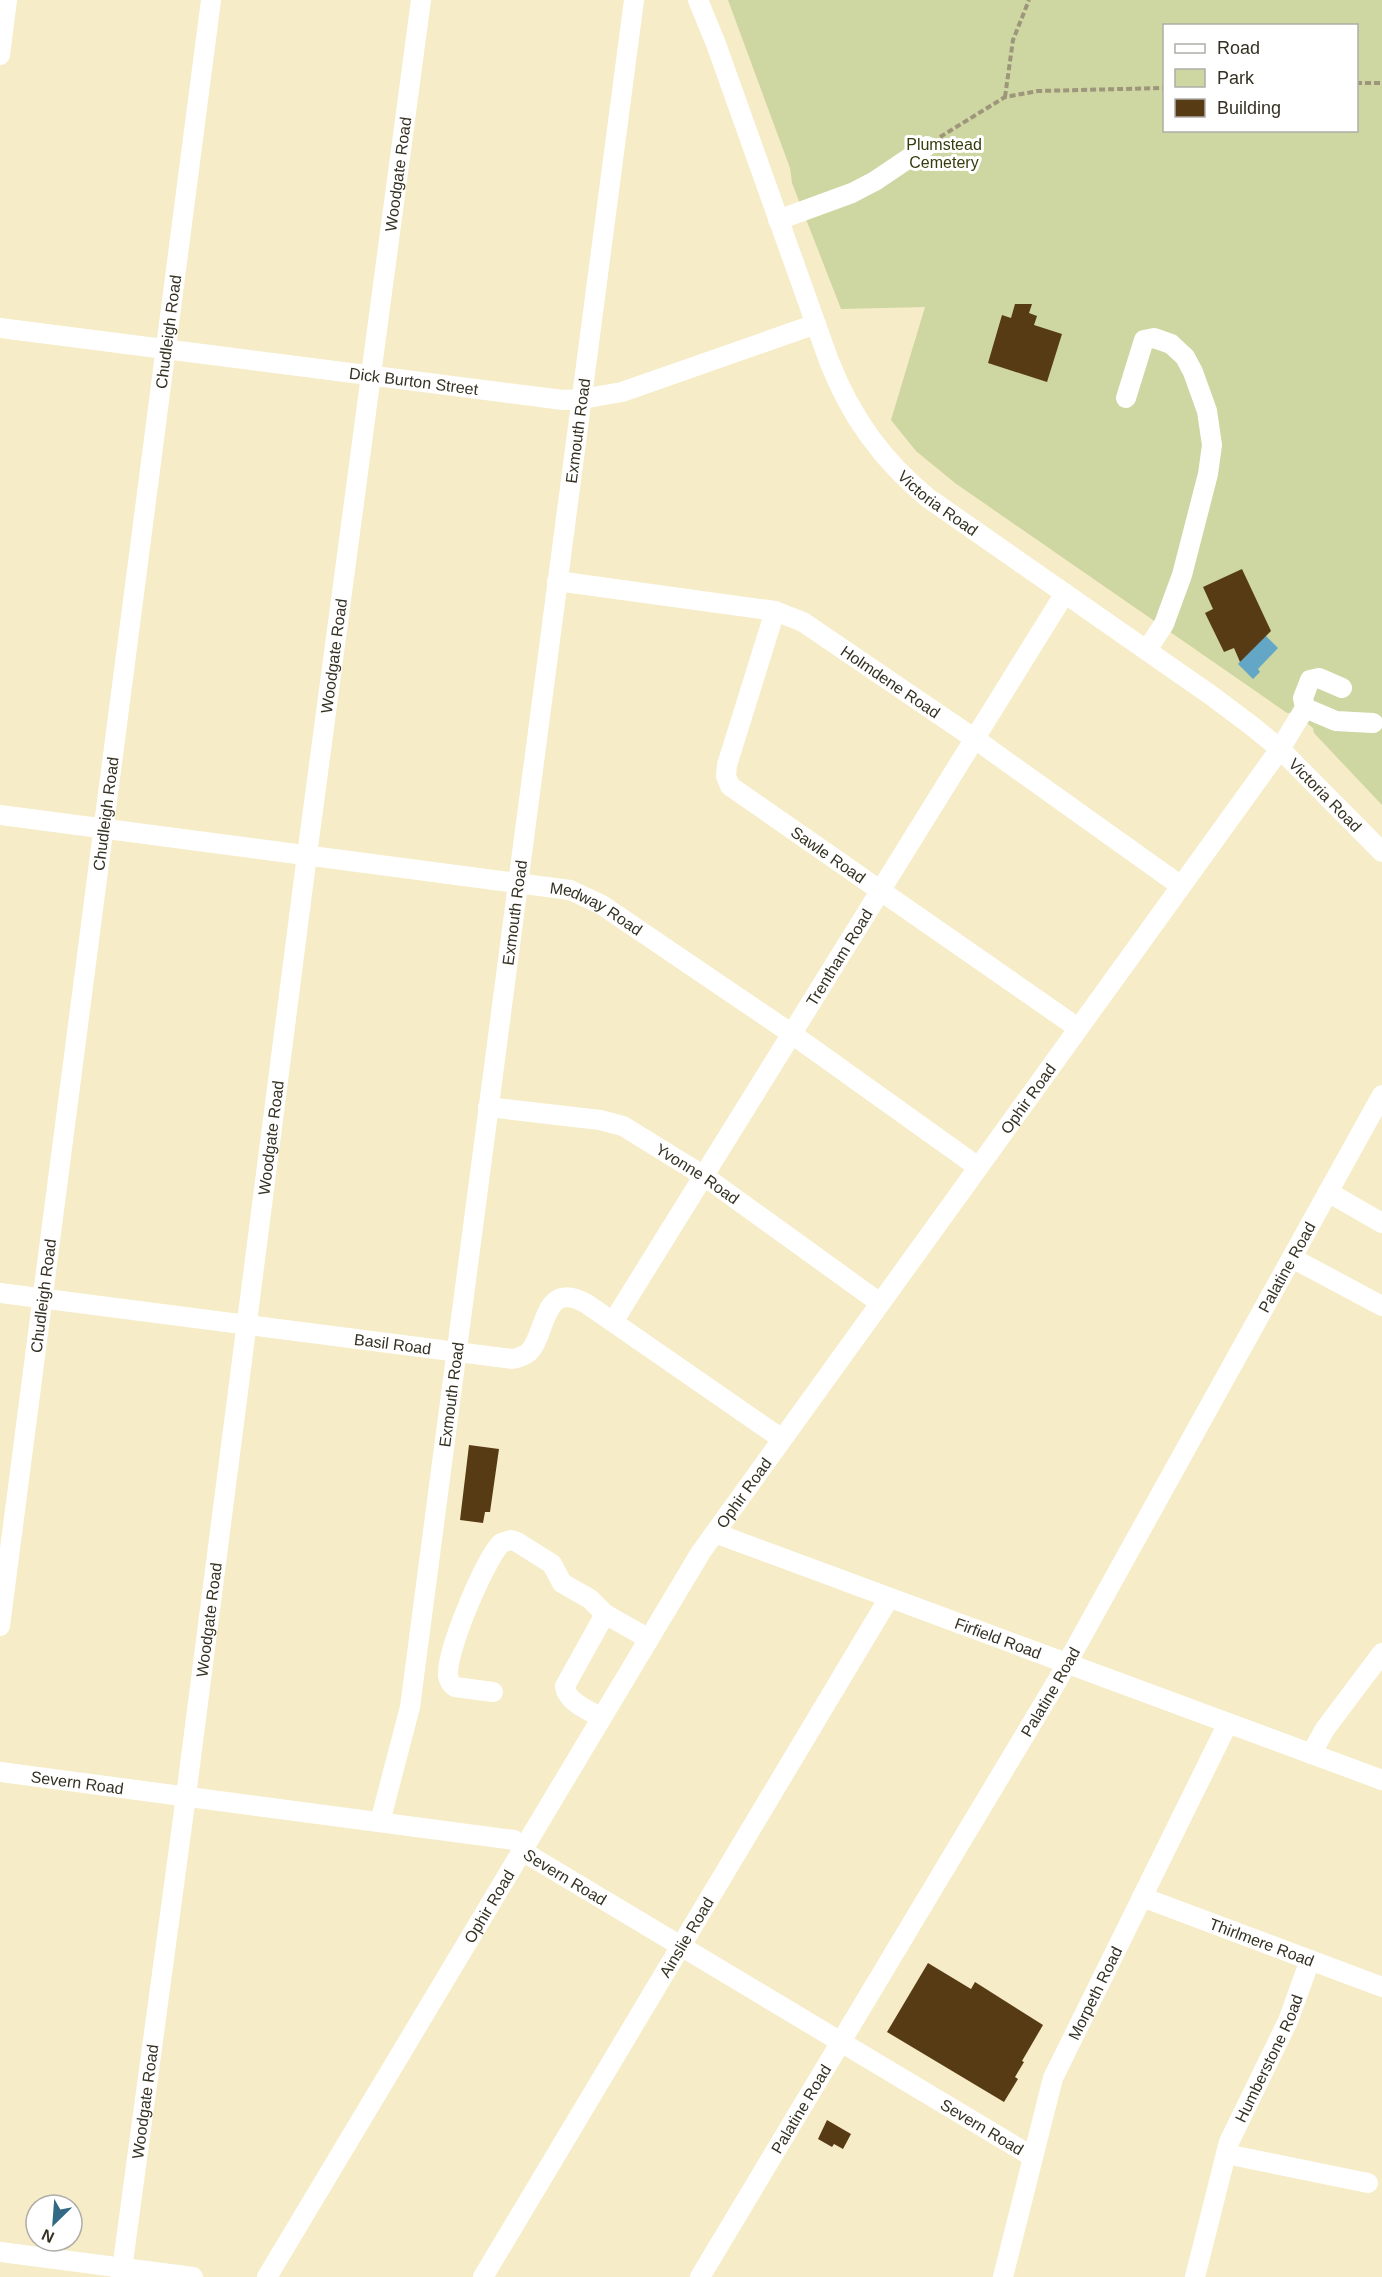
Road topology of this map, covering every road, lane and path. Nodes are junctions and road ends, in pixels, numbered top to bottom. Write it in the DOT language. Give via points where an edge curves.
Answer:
graph roads {
  1 [pos="7,0"];
  2 [pos="211,0"];
  3 [pos="421,0"];
  4 [pos="634,0"];
  5 [pos="698,0"];
  6 [pos="1029,0"];
  7 [pos="0,55"];
  8 [pos="1358,83"];
  9 [pos="1382,83"];
  10 [pos="1163,88"];
  11 [pos="1005,97"];
  12 [pos="927,146"];
  13 [pos="778,220"];
  14 [pos="816,324"];
  15 [pos="0,328"];
  16 [pos="166,350"];
  17 [pos="372,375"];
  18 [pos="1126,398"];
  19 [pos="582,399"];
  20 [pos="557,581"];
  21 [pos="1065,593"];
  22 [pos="775,611"];
  23 [pos="1147,650"];
  24 [pos="1342,688"];
  25 [pos="1305,708"];
  26 [pos="1373,723"];
  27 [pos="975,739"];
  28 [pos="1281,749"];
  29 [pos="0,814"];
  30 [pos="103,828"];
  31 [pos="1382,852"];
  32 [pos="307,855"];
  33 [pos="519,882"];
  34 [pos="1181,886"];
  35 [pos="880,891"];
  36 [pos="1078,1028"];
  37 [pos="792,1034"];
  38 [pos="1382,1095"];
  39 [pos="488,1107"];
  40 [pos="978,1167"];
  41 [pos="704,1176"];
  42 [pos="1328,1192"];
  43 [pos="1382,1223"];
  44 [pos="1292,1258"];
  45 [pos="0,1293"];
  46 [pos="43,1299"];
  47 [pos="880,1303"];
  48 [pos="1382,1306"];
  49 [pos="613,1322"];
  50 [pos="247,1326"];
  51 [pos="458,1353"];
  52 [pos="782,1439"];
  53 [pos="715,1533"];
  54 [pos="889,1598"];
  55 [pos="605,1614"];
  56 [pos="0,1626"];
  57 [pos="649,1639"];
  58 [pos="1382,1653"];
  59 [pos="1067,1664"];
  60 [pos="493,1692"];
  61 [pos="601,1718"];
  62 [pos="1228,1723"];
  63 [pos="1311,1754"];
  64 [pos="0,1772"];
  65 [pos="1382,1780"];
  66 [pos="186,1796"];
  67 [pos="380,1822"];
  68 [pos="524,1849"];
  69 [pos="1142,1898"];
  70 [pos="681,1945"];
  71 [pos="1310,1960"];
  72 [pos="1382,1987"];
  73 [pos="840,2041"];
  74 [pos="1226,2154"];
  75 [pos="1033,2157"];
  76 [pos="1368,2183"];
  77 [pos="0,2252"];
  78 [pos="122,2272"];
  79 [pos="193,2277"];
  80 [pos="267,2277"];
  81 [pos="483,2277"];
  82 [pos="700,2277"];
  83 [pos="1003,2277"];
  84 [pos="1195,2277"];
  1 -- 7 [label="street"];
  2 -- 16 [label="street, Chudleigh Road"];
  3 -- 17 [label="street, Woodgate Road"];
  4 -- 19 [label="street, Exmouth Road"];
  5 -- 13 [label="street, Victoria Road"];
  6 -- 11 [label="path" via="1013,40"];
  8 -- 9 [label="path"];
  10 -- 11 [label="path" via="1038,91"];
  11 -- 12 [label="path"];
  12 -- 13 [label="street" via="852,193"];
  13 -- 14 [label="street, Victoria Road"];
  14 -- 19 [label="street, Dick Burton Street" via="622,392"];
  14 -- 21 [label="street, Victoria Road" via="852,412 896,470 928,498"];
  15 -- 16 [label="street, Dick Burton Street"];
  16 -- 17 [label="street, Dick Burton Street"];
  16 -- 30 [label="street, Chudleigh Road"];
  17 -- 19 [label="street, Dick Burton Street" via="537,397"];
  17 -- 32 [label="street, Woodgate Road"];
  18 -- 23 [label="street" via="1144,340 1154,338 1171,344 1193,372 1212,433 1209,474 1182,575 1164,624"];
  19 -- 20 [label="street, Exmouth Road"];
  20 -- 22 [label="street, Holmdene Road"];
  20 -- 33 [label="street, Exmouth Road"];
  21 -- 23 [label="street, Victoria Road"];
  21 -- 27 [label="street, Trentham Road"];
  22 -- 27 [label="street, Holmdene Road" via="816,629"];
  22 -- 35 [label="street, Sawle Road" via="727,765 727,782"];
  23 -- 28 [label="street, Victoria Road"];
  24 -- 25 [label="street, Ophir Road" via="1313,678 1304,694"];
  25 -- 26 [label="street" via="1336,721"];
  25 -- 28 [label="street, Ophir Road"];
  27 -- 34 [label="street, Holmdene Road"];
  27 -- 35 [label="street, Trentham Road"];
  28 -- 31 [label="street, Victoria Road"];
  28 -- 34 [label="street, Ophir Road"];
  29 -- 30 [label="street, Medway Road"];
  30 -- 32 [label="street, Medway Road"];
  30 -- 46 [label="street, Chudleigh Road"];
  32 -- 33 [label="street, Medway Road"];
  32 -- 50 [label="street, Woodgate Road"];
  33 -- 37 [label="street, Medway Road" via="570,890 590,898"];
  33 -- 39 [label="street, Exmouth Road"];
  34 -- 36 [label="street, Ophir Road"];
  35 -- 36 [label="street, Sawle Road"];
  35 -- 37 [label="street, Trentham Road"];
  36 -- 40 [label="street, Ophir Road"];
  37 -- 40 [label="street, Medway Road"];
  37 -- 41 [label="street, Trentham Road"];
  38 -- 42 [label="street, Palatine Road"];
  39 -- 41 [label="street, Yvonne Road" via="622,1126"];
  39 -- 51 [label="street, Exmouth Road"];
  40 -- 47 [label="street, Ophir Road"];
  41 -- 47 [label="street, Yvonne Road"];
  41 -- 49 [label="street, Trentham Road"];
  42 -- 43 [label="street"];
  42 -- 44 [label="street, Palatine Road"];
  44 -- 48 [label="street"];
  44 -- 59 [label="street, Palatine Road"];
  45 -- 46 [label="street, Basil Road"];
  46 -- 50 [label="street, Basil Road"];
  46 -- 56 [label="street, Chudleigh Road"];
  47 -- 52 [label="street, Ophir Road"];
  49 -- 51 [label="street, Basil Road" via="581,1300 567,1298 549,1308 535,1342 524,1356 512,1359"];
  49 -- 52 [label="street, Basil Road"];
  50 -- 51 [label="street, Basil Road"];
  50 -- 66 [label="street, Woodgate Road"];
  51 -- 67 [label="street, Exmouth Road" via="410,1707"];
  52 -- 53 [label="street, Ophir Road"];
  53 -- 54 [label="street, Firfield Road"];
  53 -- 57 [label="street, Ophir Road"];
  54 -- 59 [label="street, Firfield Road"];
  54 -- 70 [label="street, Ainslie Road"];
  55 -- 57 [label="street"];
  55 -- 60 [label="street" via="590,1599 562,1583 549,1562 517,1542 501,1543 476,1585 448,1672 455,1687"];
  55 -- 61 [label="street" via="565,1686 572,1700"];
  57 -- 61 [label="street, Ophir Road"];
  58 -- 63 [label="street" via="1324,1729"];
  59 -- 62 [label="street, Firfield Road"];
  59 -- 73 [label="street, Palatine Road"];
  61 -- 68 [label="street, Ophir Road"];
  62 -- 63 [label="street, Firfield Road"];
  62 -- 69 [label="street, Morpeth Road"];
  63 -- 65 [label="street, Firfield Road"];
  64 -- 66 [label="street, Severn Road"];
  66 -- 67 [label="street, Severn Road"];
  66 -- 78 [label="street, Woodgate Road"];
  67 -- 68 [label="street, Severn Road" via="513,1840"];
  68 -- 70 [label="street, Severn Road"];
  68 -- 80 [label="street, Ophir Road"];
  69 -- 71 [label="street, Thirlmere Road"];
  69 -- 75 [label="street, Morpeth Road" via="1053,2078"];
  70 -- 73 [label="street, Severn Road"];
  70 -- 81 [label="street, Ainslie Road"];
  71 -- 72 [label="street, Thirlmere Road"];
  71 -- 74 [label="street, Humberstone Road" via="1288,2021"];
  73 -- 75 [label="street, Severn Road"];
  73 -- 82 [label="street, Palatine Road"];
  74 -- 76 [label="street"];
  74 -- 84 [label="street, Humberstone Road"];
  75 -- 83 [label="street, Morpeth Road"];
  77 -- 78 [label="street"];
  78 -- 79 [label="street"];
}
